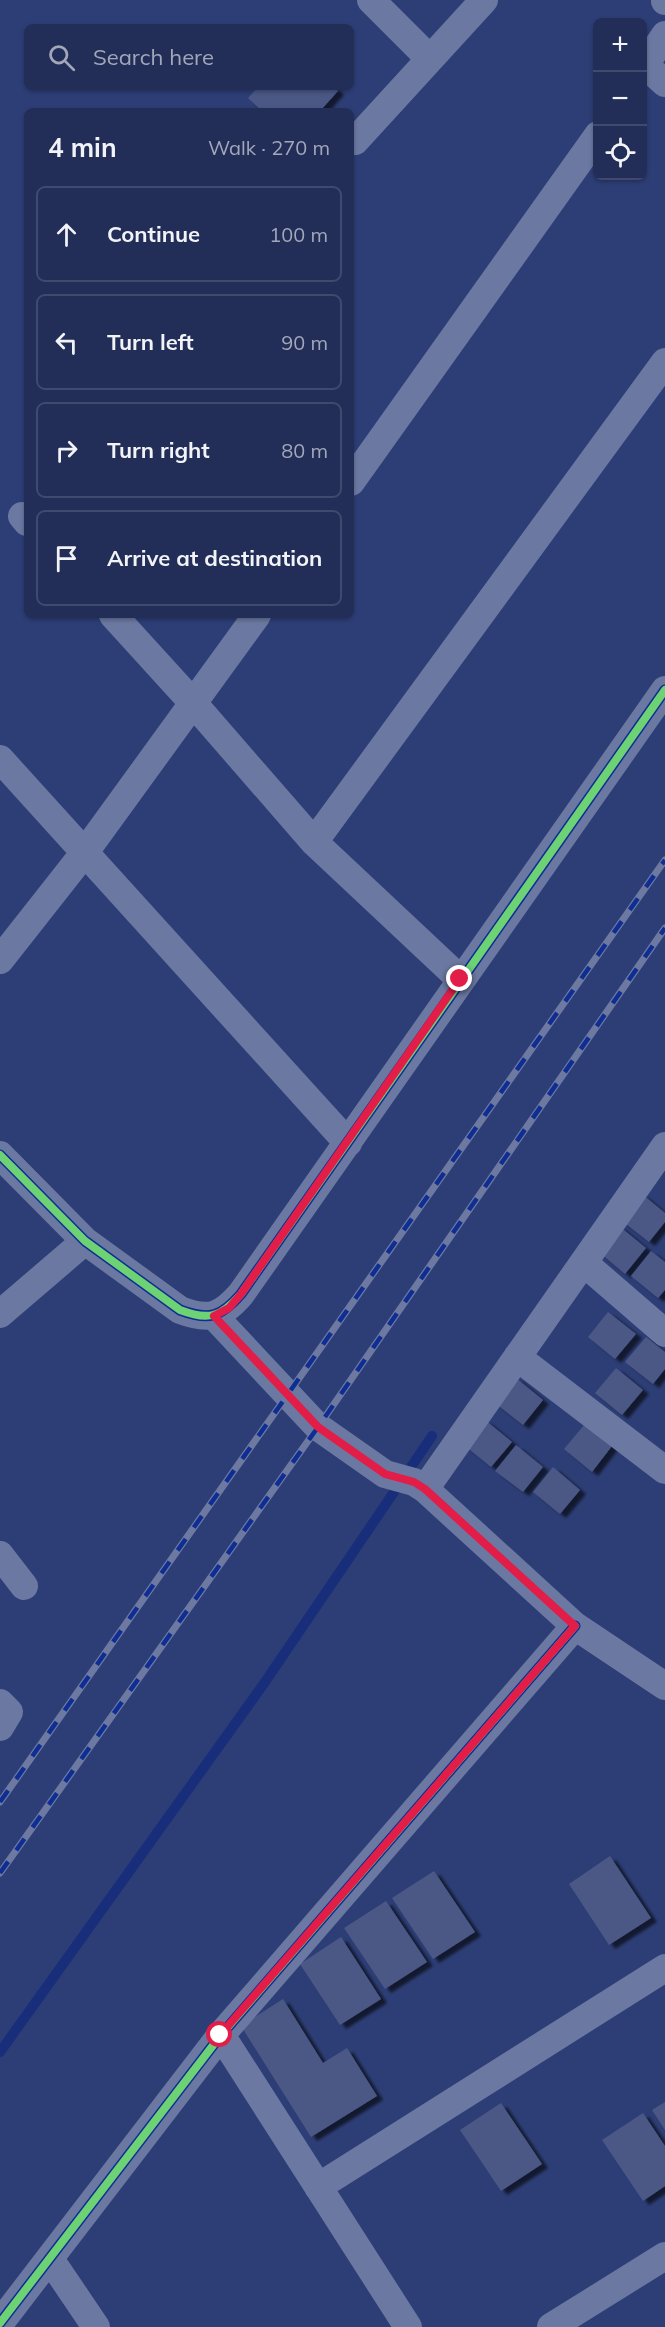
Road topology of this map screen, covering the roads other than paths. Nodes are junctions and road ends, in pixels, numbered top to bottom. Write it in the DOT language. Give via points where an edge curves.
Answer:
graph roads {
  1 [pos="371,0"];
  2 [pos="484,0"];
  3 [pos="665,35"];
  4 [pos="430,59"];
  5 [pos="651,72"];
  6 [pos="355,141"];
  7 [pos="593,141"];
  8 [pos="665,362"];
  9 [pos="354,478"];
  10 [pos="116,618"];
  11 [pos="255,618"];
  12 [pos="665,690"];
  13 [pos="194,704"];
  14 [pos="0,759"];
  15 [pos="314,842"];
  16 [pos="85,852"];
  17 [pos="0,960"];
  18 [pos="460,979"];
  19 [pos="348,1143"];
  20 [pos="665,1146"];
  21 [pos="0,1155"];
  22 [pos="656,1181"];
  23 [pos="85,1241"];
  24 [pos="584,1263"];
  25 [pos="0,1314"];
  26 [pos="214,1316"];
  27 [pos="665,1333"];
  28 [pos="517,1357"];
  29 [pos="665,1470"];
  30 [pos="419,1486"];
  31 [pos="0,1555"];
  32 [pos="24,1586"];
  33 [pos="575,1626"];
  34 [pos="665,1686"];
  35 [pos="665,1968"];
  36 [pos="220,2035"];
  37 [pos="318,2187"];
  38 [pos="50,2259"];
  39 [pos="661,2268"];
  40 [pos="0,2323"];
  41 [pos="96,2327"];
  42 [pos="408,2327"];
  43 [pos="551,2327"];
  1 -- 4 [label="street"];
  2 -- 4 [label="street"];
  3 -- 5 [label="street"];
  4 -- 6 [label="street"];
  7 -- 9 [label="street"];
  8 -- 15 [label="street"];
  10 -- 13 [label="street"];
  11 -- 13 [label="street"];
  12 -- 18 [label="street"];
  13 -- 15 [label="street"];
  13 -- 16 [label="street"];
  14 -- 16 [label="street"];
  15 -- 18 [label="street"];
  16 -- 17 [label="street"];
  16 -- 19 [label="street"];
  18 -- 19 [label="street"];
  19 -- 26 [label="street" via="241,1294 229,1308"];
  20 -- 22 [label="street"];
  21 -- 23 [label="street"];
  22 -- 24 [label="street"];
  23 -- 25 [label="street"];
  23 -- 26 [label="street" via="180,1310 196,1316"];
  24 -- 27 [label="street"];
  24 -- 28 [label="street"];
  26 -- 30 [label="street" via="318,1427 385,1474"];
  28 -- 29 [label="street"];
  28 -- 30 [label="street"];
  30 -- 33 [label="street"];
  31 -- 32 [label="street"];
  33 -- 34 [label="street"];
  33 -- 36 [label="street"];
  35 -- 37 [label="street"];
  36 -- 37 [label="street"];
  36 -- 38 [label="street"];
  37 -- 42 [label="street"];
  38 -- 40 [label="street"];
  38 -- 41 [label="street"];
  39 -- 43 [label="street"];
}
